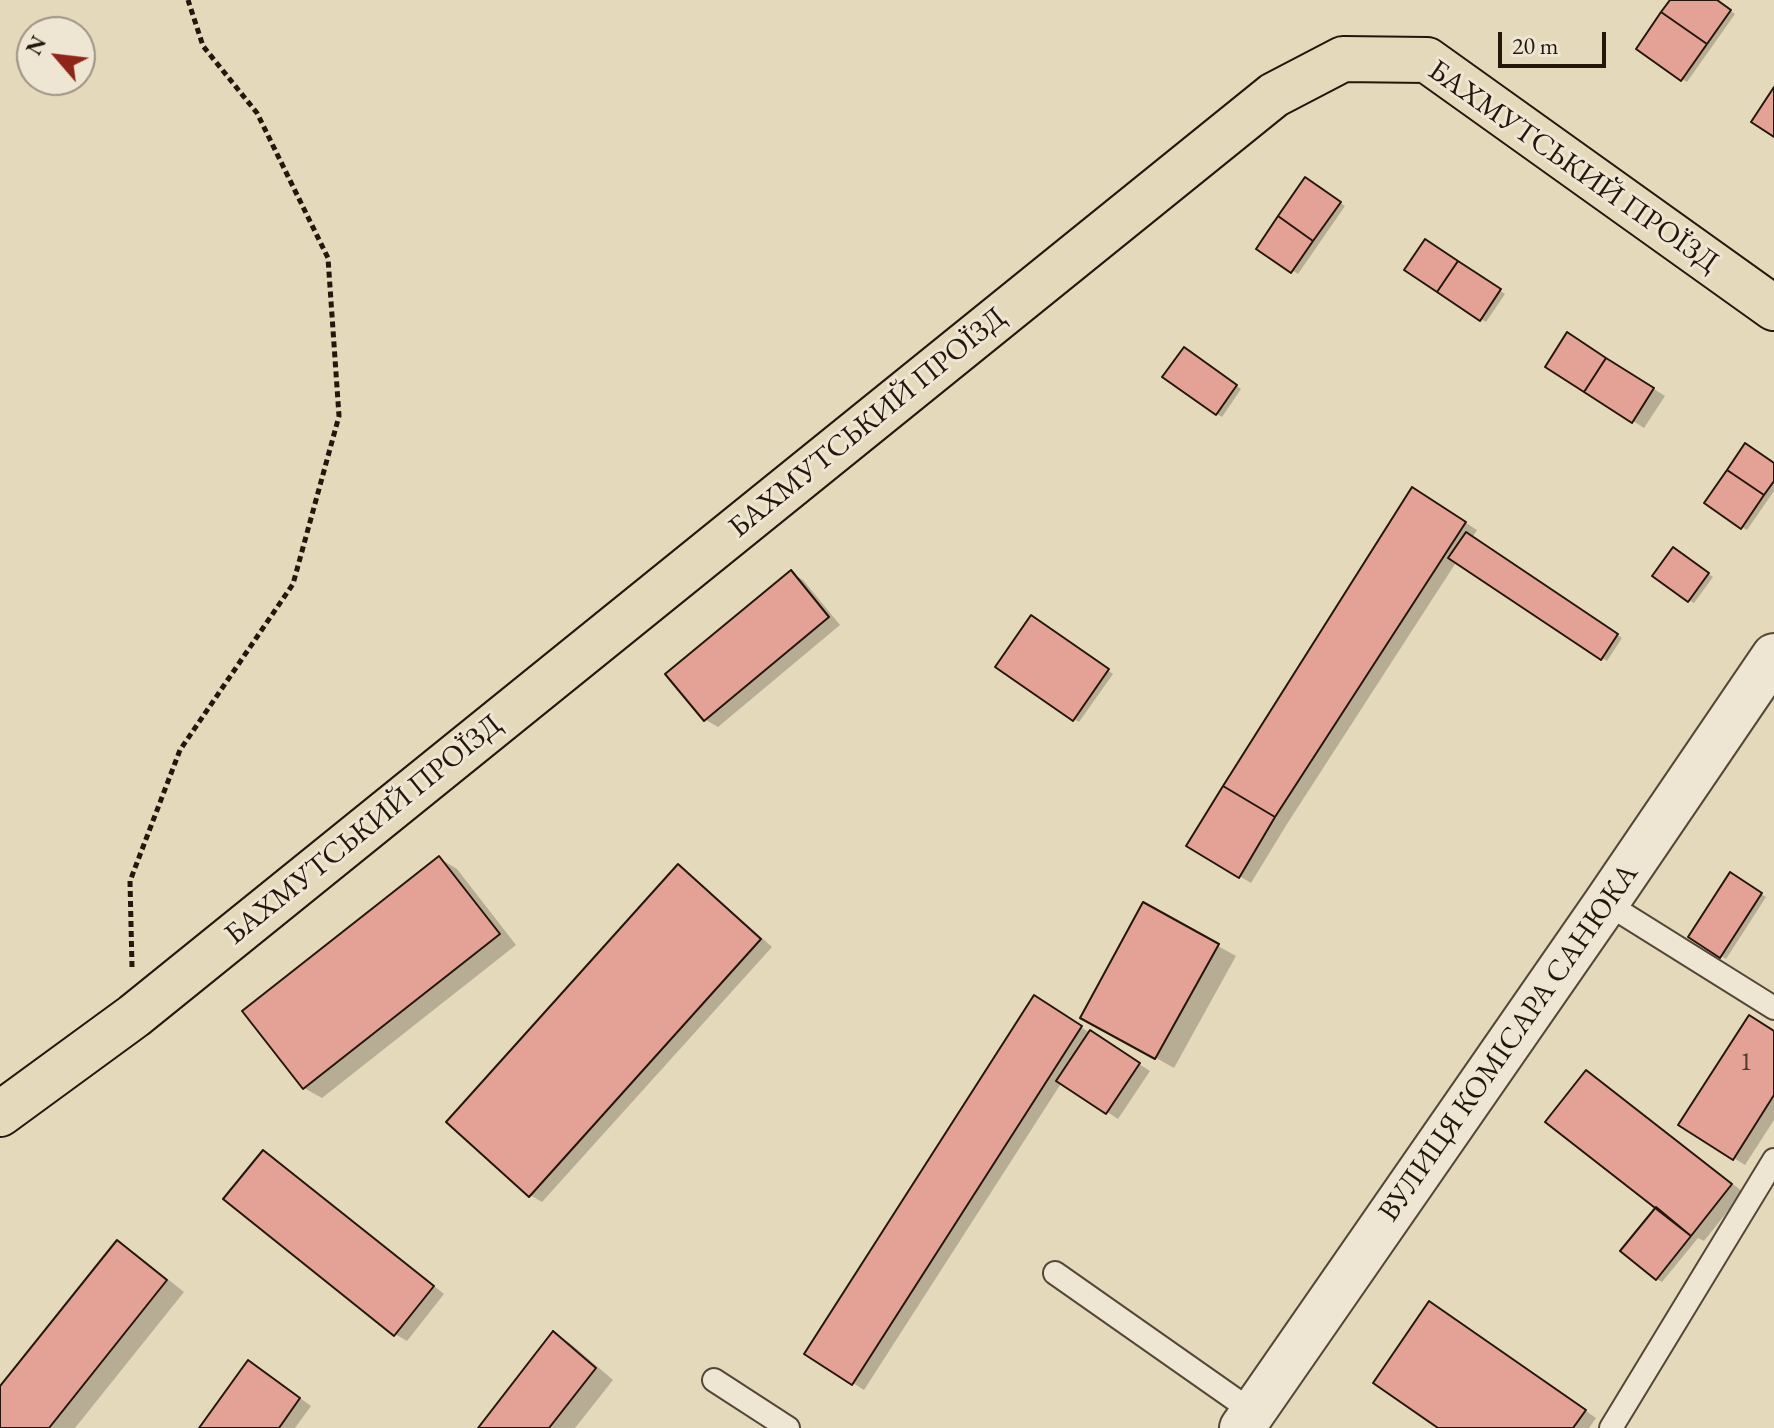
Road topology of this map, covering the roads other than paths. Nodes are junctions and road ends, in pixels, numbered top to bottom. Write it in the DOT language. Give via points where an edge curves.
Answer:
graph roads {
  1 [pos="1774,308"];
  2 [pos="1774,656"];
  3 [pos="1606,903"];
  4 [pos="1774,1008"];
  5 [pos="0,1114"];
  6 [pos="1774,1160"];
  7 [pos="1055,1273"];
  8 [pos="714,1380"];
  9 [pos="1247,1420"];
  10 [pos="788,1428"];
  11 [pos="1611,1428"];
  1 -- 5 [label="main road, БАХМУТСЬКИЙ ПРОЇЗД" via="1427,60 1343,59 1274,95 134,1016"];
  2 -- 3 [label="street, ВУЛИЦЯ КОМІСАРА САНЮКА"];
  3 -- 4 [label="lane"];
  3 -- 9 [label="street, ВУЛИЦЯ КОМІСАРА САНЮКА"];
  6 -- 11 [label="lane"];
  7 -- 9 [label="lane"];
  8 -- 10 [label="lane"];
}
